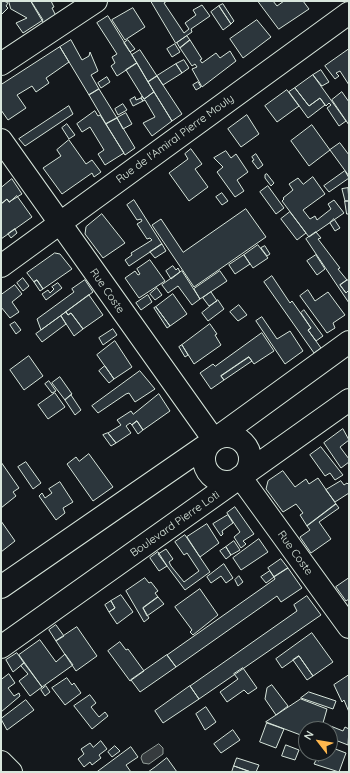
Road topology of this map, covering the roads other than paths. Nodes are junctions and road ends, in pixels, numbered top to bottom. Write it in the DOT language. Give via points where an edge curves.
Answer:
graph roads {
  1 [pos="96,1"];
  2 [pos="349,13"];
  3 [pos="1,64"];
  4 [pos="1,140"];
  5 [pos="59,223"];
  6 [pos="1,266"];
  7 [pos="349,342"];
  8 [pos="349,400"];
  9 [pos="214,440"];
  10 [pos="241,478"];
  11 [pos="1,587"];
  12 [pos="349,627"];
  13 [pos="1,647"];
  14 [pos="1,762"];
  15 [pos="11,772"];
  1 -- 3 [label="street"];
  2 -- 5 [label="street, Rue de l'Amiral Pierre Mouly"];
  4 -- 5 [label="street, Rue Coste"];
  5 -- 6 [label="street, Rue de l'Amiral Pierre Mouly"];
  5 -- 9 [label="street, Rue Coste"];
  7 -- 9 [label="street"];
  8 -- 10 [label="street, Boulevard Pierre Loti"];
  9 -- 10 [label="street" via="235,437 246,446 251,460"];
  9 -- 10 [label="street" via="205,453 206,469 211,476 226,482"];
  9 -- 11 [label="street"];
  10 -- 12 [label="street, Rue Coste"];
  10 -- 13 [label="street, Boulevard Pierre Loti"];
  14 -- 15 [label="street"];
}
